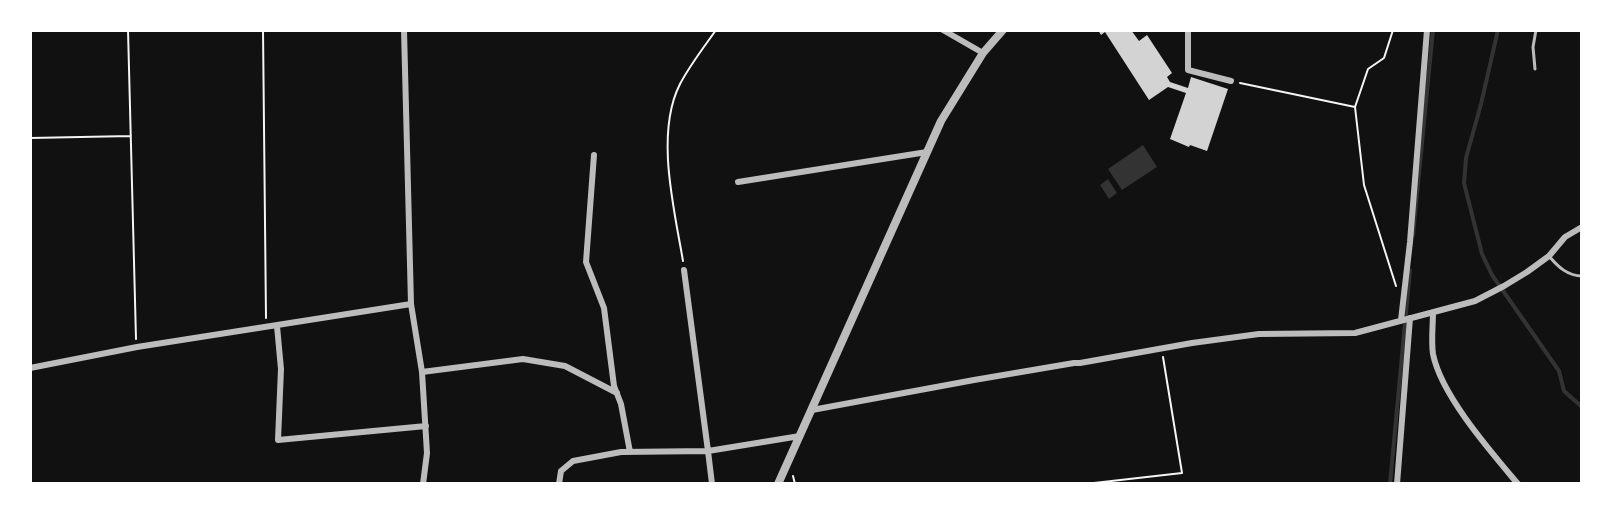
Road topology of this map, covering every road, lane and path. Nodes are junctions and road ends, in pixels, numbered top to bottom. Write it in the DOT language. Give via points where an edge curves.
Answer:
graph roads {
  1 [pos="128,30"];
  2 [pos="263,30"];
  3 [pos="404,30"];
  4 [pos="716,30"];
  5 [pos="943,30"];
  6 [pos="1004,30"];
  7 [pos="1188,30"];
  8 [pos="1393,30"];
  9 [pos="1427,30"];
  10 [pos="1536,30"];
  11 [pos="983,53"];
  12 [pos="1535,69"];
  13 [pos="1231,81"];
  14 [pos="1355,107"];
  15 [pos="131,136"];
  16 [pos="30,138"];
  17 [pos="927,152"];
  18 [pos="594,155"];
  19 [pos="738,182"];
  20 [pos="1582,227"];
  21 [pos="1549,256"];
  22 [pos="684,270"];
  23 [pos="1582,276"];
  24 [pos="411,304"];
  25 [pos="1402,304"];
  26 [pos="1433,312"];
  27 [pos="1410,318"];
  28 [pos="1401,320"];
  29 [pos="277,326"];
  30 [pos="266,327"];
  31 [pos="136,347"];
  32 [pos="1162,349"];
  33 [pos="30,368"];
  34 [pos="422,372"];
  35 [pos="616,393"];
  36 [pos="812,410"];
  37 [pos="426,426"];
  38 [pos="800,435"];
  39 [pos="708,451"];
  40 [pos="630,452"];
  41 [pos="423,484"];
  42 [pos="559,484"];
  43 [pos="712,484"];
  44 [pos="778,484"];
  45 [pos="1085,484"];
  46 [pos="1397,484"];
  47 [pos="1518,484"];
  1 -- 15 [label="path"];
  2 -- 30 [label="path"];
  3 -- 24 [label="street"];
  4 -- 22 [label="path" via="680,84 669,118 667,165"];
  5 -- 11 [label="street"];
  6 -- 11 [label="street"];
  7 -- 13 [label="street" via="1188,70"];
  8 -- 14 [label="path" via="1383,58 1368,69"];
  9 -- 25 [label="street"];
  10 -- 12 [label="lane"];
  11 -- 17 [label="street" via="941,121"];
  13 -- 14 [label="path"];
  14 -- 25 [label="path" via="1364,184"];
  15 -- 16 [label="path"];
  15 -- 31 [label="path"];
  17 -- 19 [label="street"];
  17 -- 36 [label="street"];
  18 -- 35 [label="street" via="586,262 604,308"];
  20 -- 21 [label="street" via="1565,237"];
  21 -- 23 [label="lane" via="1567,273"];
  21 -- 26 [label="street" via="1497,291"];
  22 -- 39 [label="street"];
  24 -- 29 [label="street"];
  24 -- 34 [label="street"];
  25 -- 28 [label="street"];
  26 -- 27 [label="street"];
  26 -- 47 [label="street" via="1433,353 1444,385"];
  27 -- 28 [label="street"];
  27 -- 46 [label="street"];
  28 -- 32 [label="street" via="1355,333 1259,334"];
  29 -- 30 [label="street"];
  29 -- 37 [label="street" via="281,369 278,440"];
  30 -- 31 [label="street"];
  31 -- 33 [label="street"];
  32 -- 36 [label="street"];
  32 -- 45 [label="path" via="1182,473"];
  34 -- 35 [label="street" via="523,359 565,366"];
  34 -- 37 [label="street"];
  35 -- 40 [label="street"];
  36 -- 38 [label="street"];
  37 -- 41 [label="street"];
  38 -- 39 [label="street"];
  38 -- 44 [label="street"];
  39 -- 40 [label="street"];
  39 -- 43 [label="street"];
  40 -- 42 [label="street" via="573,461 561,471"];
}
